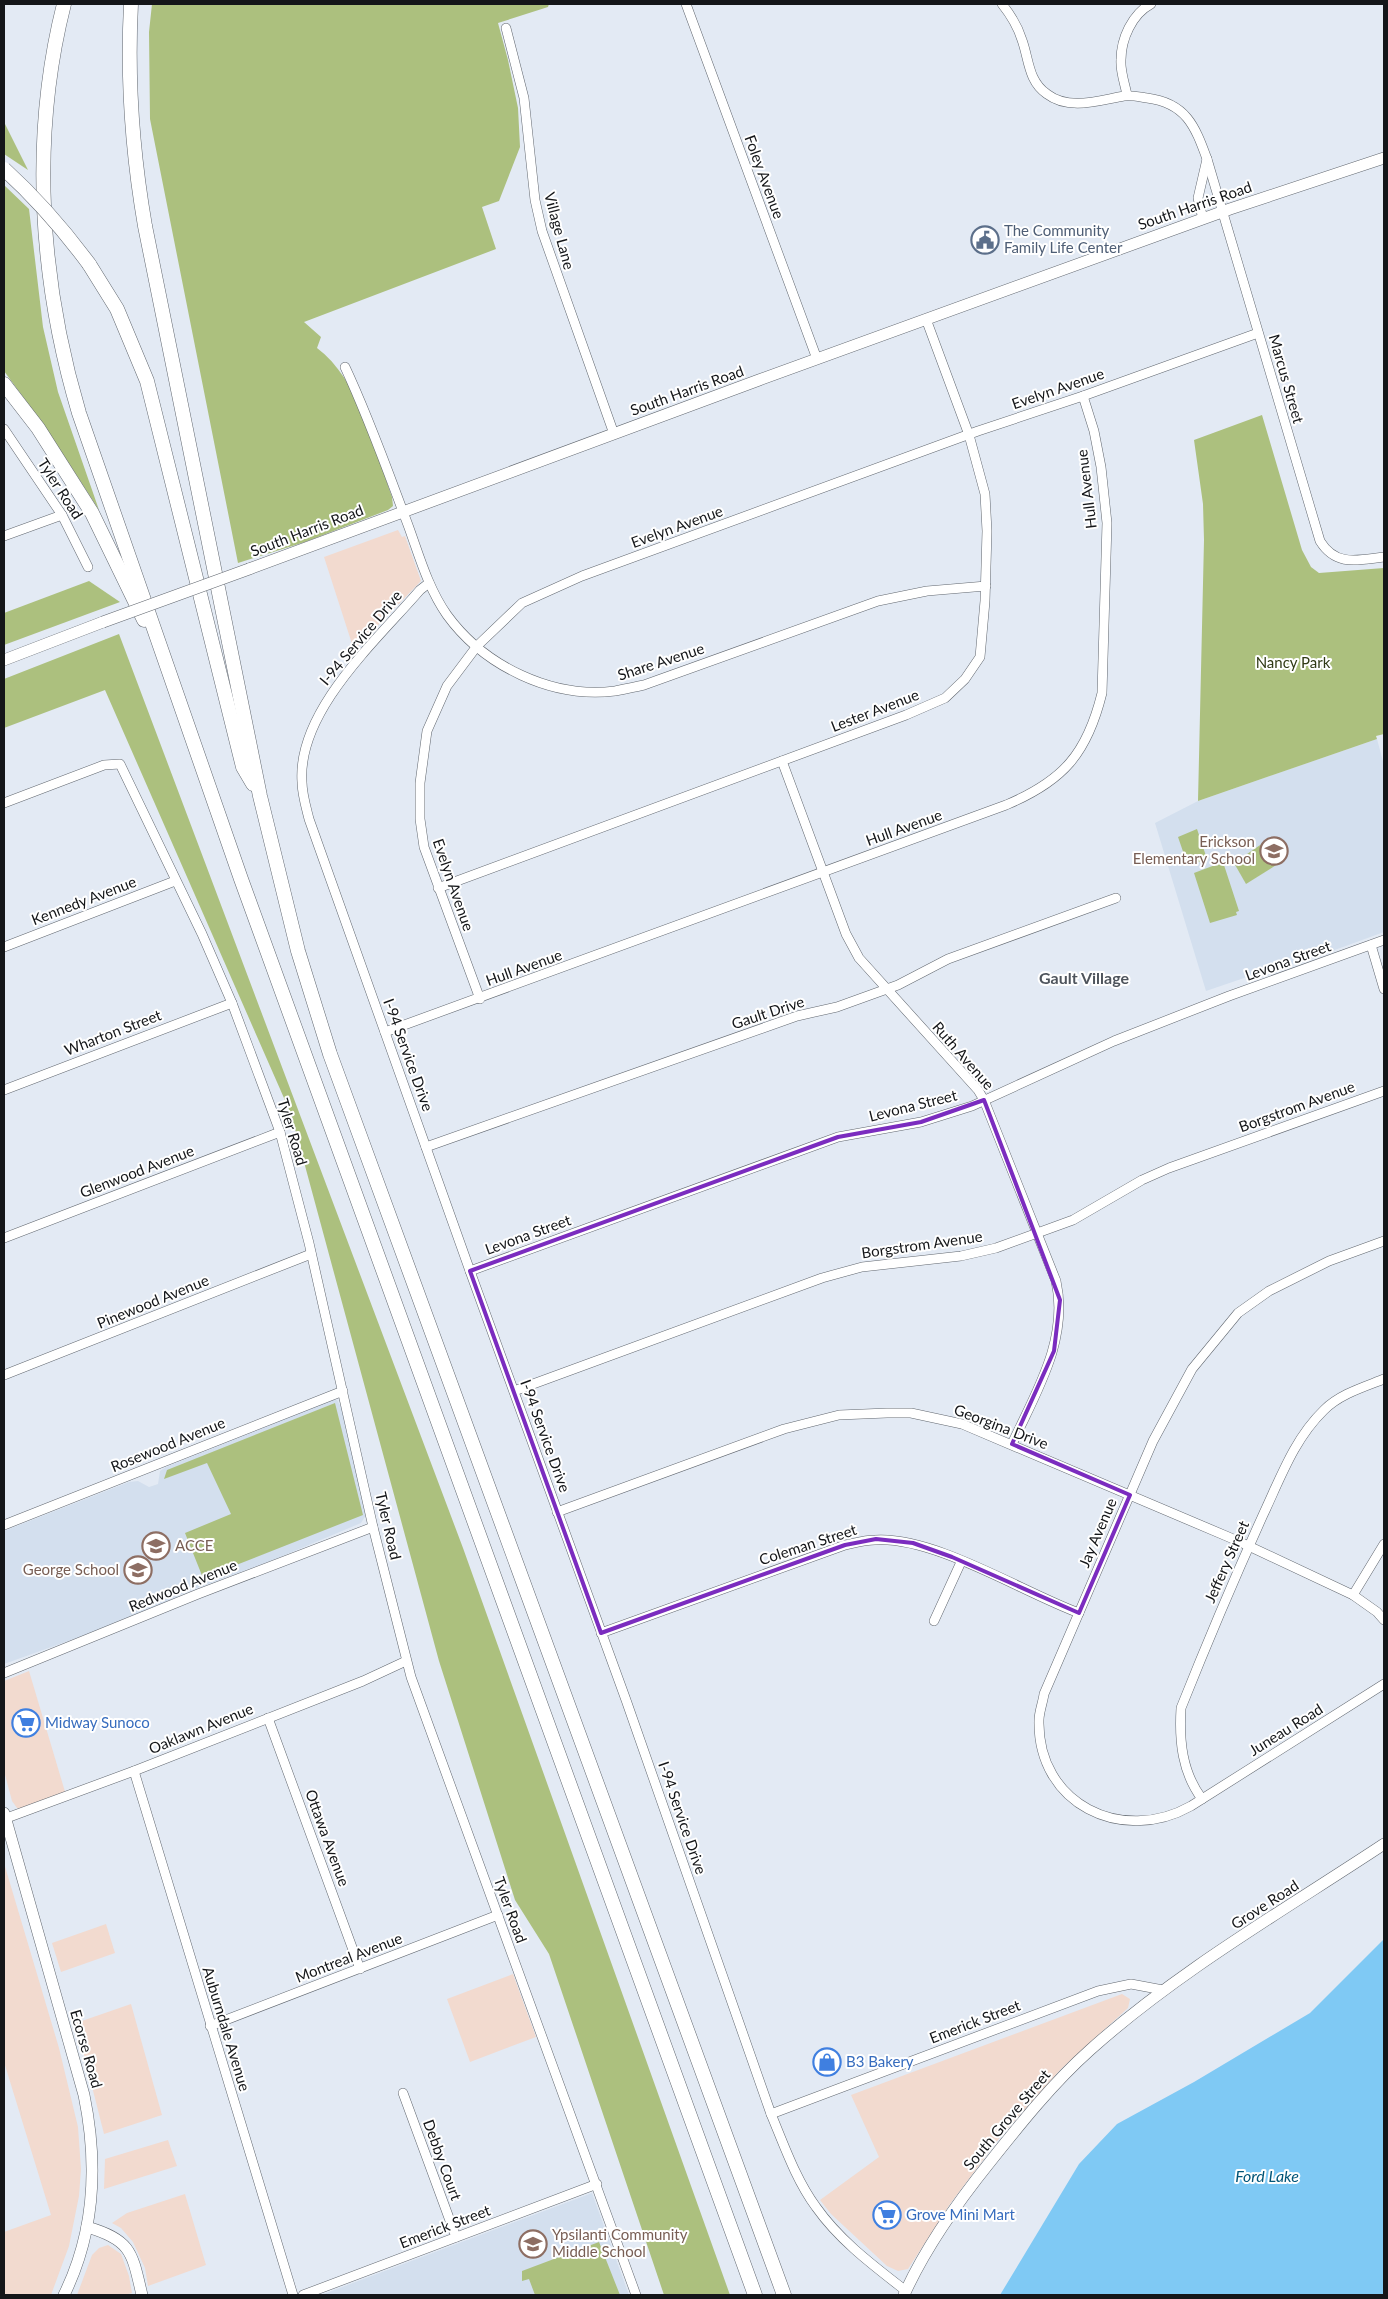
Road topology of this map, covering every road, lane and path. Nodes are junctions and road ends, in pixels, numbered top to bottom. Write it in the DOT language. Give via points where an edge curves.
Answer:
graph roads {
  1 [pos="64,4"];
  2 [pos="131,4"];
  3 [pos="686,4"];
  4 [pos="1002,4"];
  5 [pos="1151,4"];
  6 [pos="506,28"];
  7 [pos="1127,95"];
  8 [pos="1384,158"];
  9 [pos="1207,159"];
  10 [pos="4,169"];
  11 [pos="1222,212"];
  12 [pos="1203,219"];
  13 [pos="926,319"];
  14 [pos="1258,333"];
  15 [pos="817,360"];
  16 [pos="344,367"];
  17 [pos="4,384"];
  18 [pos="1083,396"];
  19 [pos="4,429"];
  20 [pos="614,434"];
  21 [pos="968,435"];
  22 [pos="403,511"];
  23 [pos="62,515"];
  24 [pos="4,536"];
  25 [pos="1384,557"];
  26 [pos="88,567"];
  27 [pos="429,584"];
  28 [pos="986,586"];
  29 [pos="159,640"];
  30 [pos="477,646"];
  31 [pos="4,660"];
  32 [pos="782,761"];
  33 [pos="260,796"];
  34 [pos="4,803"];
  35 [pos="823,872"];
  36 [pos="175,881"];
  37 [pos="438,888"];
  38 [pos="1116,898"];
  39 [pos="1384,940"];
  40 [pos="1371,945"];
  41 [pos="4,947"];
  42 [pos="886,989"];
  43 [pos="1384,990"];
  44 [pos="480,999"];
  45 [pos="232,1003"];
  46 [pos="385,1032"];
  47 [pos="4,1090"];
  48 [pos="1384,1091"];
  49 [pos="984,1100"];
  50 [pos="280,1132"];
  51 [pos="426,1147"];
  52 [pos="1038,1234"];
  53 [pos="4,1238"];
  54 [pos="1384,1241"];
  55 [pos="312,1254"];
  56 [pos="470,1271"];
  57 [pos="4,1375"];
  58 [pos="1384,1379"];
  59 [pos="343,1391"];
  60 [pos="514,1391"];
  61 [pos="1012,1444"];
  62 [pos="1130,1495"];
  63 [pos="557,1512"];
  64 [pos="4,1525"];
  65 [pos="373,1527"];
  66 [pos="1384,1544"];
  67 [pos="1249,1547"];
  68 [pos="961,1562"];
  69 [pos="1353,1595"];
  70 [pos="1079,1613"];
  71 [pos="1384,1620"];
  72 [pos="934,1621"];
  73 [pos="601,1633"];
  74 [pos="406,1661"];
  75 [pos="4,1674"];
  76 [pos="1384,1684"];
  77 [pos="268,1718"];
  78 [pos="134,1770"];
  79 [pos="1202,1799"];
  80 [pos="4,1816"];
  81 [pos="1384,1844"];
  82 [pos="498,1915"];
  83 [pos="360,1969"];
  84 [pos="1163,1990"];
  85 [pos="210,2026"];
  86 [pos="403,2093"];
  87 [pos="771,2114"];
  88 [pos="597,2184"];
  89 [pos="87,2227"];
  90 [pos="456,2238"];
  91 [pos="905,2293"];
  92 [pos="64,2295"];
  93 [pos="142,2295"];
  94 [pos="293,2295"];
  95 [pos="303,2295"];
  96 [pos="636,2295"];
  97 [pos="755,2295"];
  98 [pos="784,2295"];
  1 -- 29 [label="highway" via="50,74 46,131 46,239 50,280 66,372"];
  2 -- 33 [label="highway" via="130,115 136,176"];
  3 -- 15 [label="street, Foley Avenue"];
  4 -- 7 [label="street" via="1022,37 1035,82 1045,93 1064,102 1088,102"];
  5 -- 7 [label="street" via="1138,14 1124,39 1121,61"];
  6 -- 20 [label="street, Village Lane" via="524,98 542,232"];
  7 -- 9 [label="street, Marcus Street" via="1159,101 1182,112 1195,129"];
  8 -- 11 [label="main road, South Harris Road"];
  9 -- 11 [label="street, Marcus Street"];
  9 -- 12 [label="street" via="1198,198"];
  10 -- 33 [label="highway, bridge" via="60,225 89,264 117,309 147,381 243,767"];
  11 -- 12 [label="main road, South Harris Road"];
  11 -- 14 [label="street, Marcus Street"];
  12 -- 13 [label="main road, South Harris Road"];
  13 -- 15 [label="main road, South Harris Road"];
  13 -- 21 [label="street, Lester Avenue"];
  14 -- 18 [label="street, Evelyn Avenue"];
  14 -- 25 [label="street, Marcus Street" via="1320,541 1327,552 1342,560"];
  15 -- 20 [label="main road, South Harris Road"];
  16 -- 22 [label="street, Share Avenue" via="366,413"];
  17 -- 29 [label="highway" via="42,435 92,513 140,615"];
  18 -- 21 [label="street, Evelyn Avenue"];
  18 -- 35 [label="street, Hull Avenue" via="1101,467 1107,523 1102,693 1095,721 1083,745 1064,770 1034,793"];
  19 -- 23 [label="street, Tyler Road"];
  20 -- 22 [label="main road, South Harris Road"];
  21 -- 28 [label="street, Lester Avenue" via="985,494 988,531"];
  21 -- 30 [label="street, Evelyn Avenue" via="550,589 522,603"];
  22 -- 27 [label="street, Share Avenue"];
  22 -- 31 [label="main road, South Harris Road, bridge"];
  23 -- 24 [label="street"];
  23 -- 26 [label="street, Tyler Road"];
  27 -- 30 [label="street, Share Avenue" via="447,615"];
  27 -- 46 [label="street, I-94 Service Drive" via="420,590 332,691 310,732 304,754 302,781 309,819"];
  28 -- 30 [label="street, Share Avenue" via="927,591 878,601 644,685 614,691 585,691 545,684 504,668"];
  28 -- 32 [label="street, Lester Avenue" via="980,657 965,679 945,698"];
  29 -- 97 [label="highway" via="251,907"];
  30 -- 37 [label="street, Evelyn Avenue" via="447,686 427,731 420,783 420,819 424,847"];
  32 -- 35 [label="street, Ruth Avenue"];
  32 -- 37 [label="street, Lester Avenue"];
  33 -- 98 [label="highway" via="295,943 330,1054"];
  34 -- 36 [label="street, Tyler Road" via="104,765 120,764"];
  35 -- 42 [label="street, Ruth Avenue" via="846,934 859,958"];
  35 -- 44 [label="street, Hull Avenue"];
  36 -- 41 [label="street, Kennedy Avenue"];
  36 -- 45 [label="street, Tyler Road"];
  37 -- 44 [label="street, Evelyn Avenue"];
  38 -- 42 [label="street, Gault Drive" via="948,960"];
  39 -- 40 [label="street, Levona Street"];
  40 -- 43 [label="street"];
  40 -- 49 [label="street, Levona Street" via="1123,1037"];
  42 -- 49 [label="street, Ruth Avenue"];
  42 -- 51 [label="street, Gault Drive" via="837,1007 796,1016"];
  44 -- 46 [label="street, Hull Avenue"];
  45 -- 47 [label="street, Wharton Street"];
  45 -- 50 [label="street, Tyler Road"];
  46 -- 51 [label="street, I-94 Service Drive"];
  48 -- 52 [label="street, Borgstrom Avenue" via="1169,1168 1073,1220"];
  49 -- 52 [label="street, Ruth Avenue"];
  49 -- 56 [label="street, Levona Street" via="921,1122 838,1137"];
  50 -- 53 [label="street, Glenwood Avenue"];
  50 -- 55 [label="street, Tyler Road"];
  51 -- 56 [label="street, I-94 Service Drive"];
  52 -- 60 [label="street, Borgstrom Avenue" via="962,1256 862,1267 830,1276"];
  52 -- 61 [label="street, Ruth Avenue" via="1056,1280 1060,1300 1059,1325 1054,1351"];
  54 -- 62 [label="street, Jay Avenue" via="1329,1261 1269,1291 1238,1314 1192,1368 1153,1441"];
  55 -- 57 [label="street, Pinewood Avenue"];
  55 -- 59 [label="street, Tyler Road"];
  56 -- 60 [label="street, I-94 Service Drive"];
  58 -- 67 [label="street, Jeffery Street" via="1343,1396 1324,1409 1305,1432 1289,1458"];
  59 -- 64 [label="street, Rosewood Avenue"];
  59 -- 65 [label="street, Tyler Road"];
  60 -- 63 [label="street, I-94 Service Drive"];
  61 -- 62 [label="street, Georgina Drive"];
  61 -- 63 [label="street, Georgina Drive" via="962,1424 911,1414 839,1415 784,1429"];
  62 -- 67 [label="street, Georgina Drive"];
  62 -- 70 [label="street, Jay Avenue"];
  63 -- 73 [label="street, I-94 Service Drive"];
  65 -- 74 [label="street, Tyler Road"];
  65 -- 75 [label="street, Redwood Avenue" via="198,1594"];
  66 -- 69 [label="street"];
  67 -- 69 [label="street, Georgina Drive"];
  67 -- 79 [label="street, Jeffery Street" via="1181,1708 1179,1734 1185,1766"];
  68 -- 70 [label="street, Coleman Street"];
  68 -- 72 [label="street"];
  68 -- 73 [label="street, Coleman Street" via="913,1543 876,1539 845,1545"];
  69 -- 71 [label="street, Georgina Drive"];
  70 -- 79 [label="street, Jay Avenue" via="1044,1694 1039,1720 1042,1749 1052,1774 1085,1809 1110,1819 1146,1822 1176,1814"];
  73 -- 87 [label="street, I-94 Service Drive"];
  74 -- 77 [label="street, Oaklawn Avenue"];
  74 -- 82 [label="street, Tyler Road"];
  76 -- 79 [label="street, Juneau Road"];
  77 -- 78 [label="street, Oaklawn Avenue"];
  77 -- 83 [label="street, Ottawa Avenue"];
  78 -- 80 [label="street, Oaklawn Avenue"];
  78 -- 85 [label="street, Auburndale Avenue"];
  80 -- 89 [label="main road, Ecorse Road" via="89,2120 93,2165"];
  81 -- 84 [label="main road, Grove Road"];
  82 -- 83 [label="street, Montreal Avenue"];
  82 -- 88 [label="street, Tyler Road"];
  83 -- 85 [label="street, Montreal Avenue"];
  84 -- 87 [label="street, Emerick Street" via="1131,1984 1098,1991"];
  84 -- 91 [label="main road, South Grove Street" via="1089,2051 1019,2125 971,2185 921,2262"];
  85 -- 94 [label="street, Auburndale Avenue"];
  86 -- 90 [label="street, Debby Court"];
  87 -- 91 [label="street, I-94 Service Drive" via="815,2207 842,2237"];
  88 -- 90 [label="street, Emerick Street"];
  88 -- 96 [label="street, Tyler Road"];
  89 -- 92 [label="main road, Ecorse Road"];
  89 -- 93 [label="main road" via="120,2240 134,2261"];
  90 -- 95 [label="street, Emerick Street"];
}
